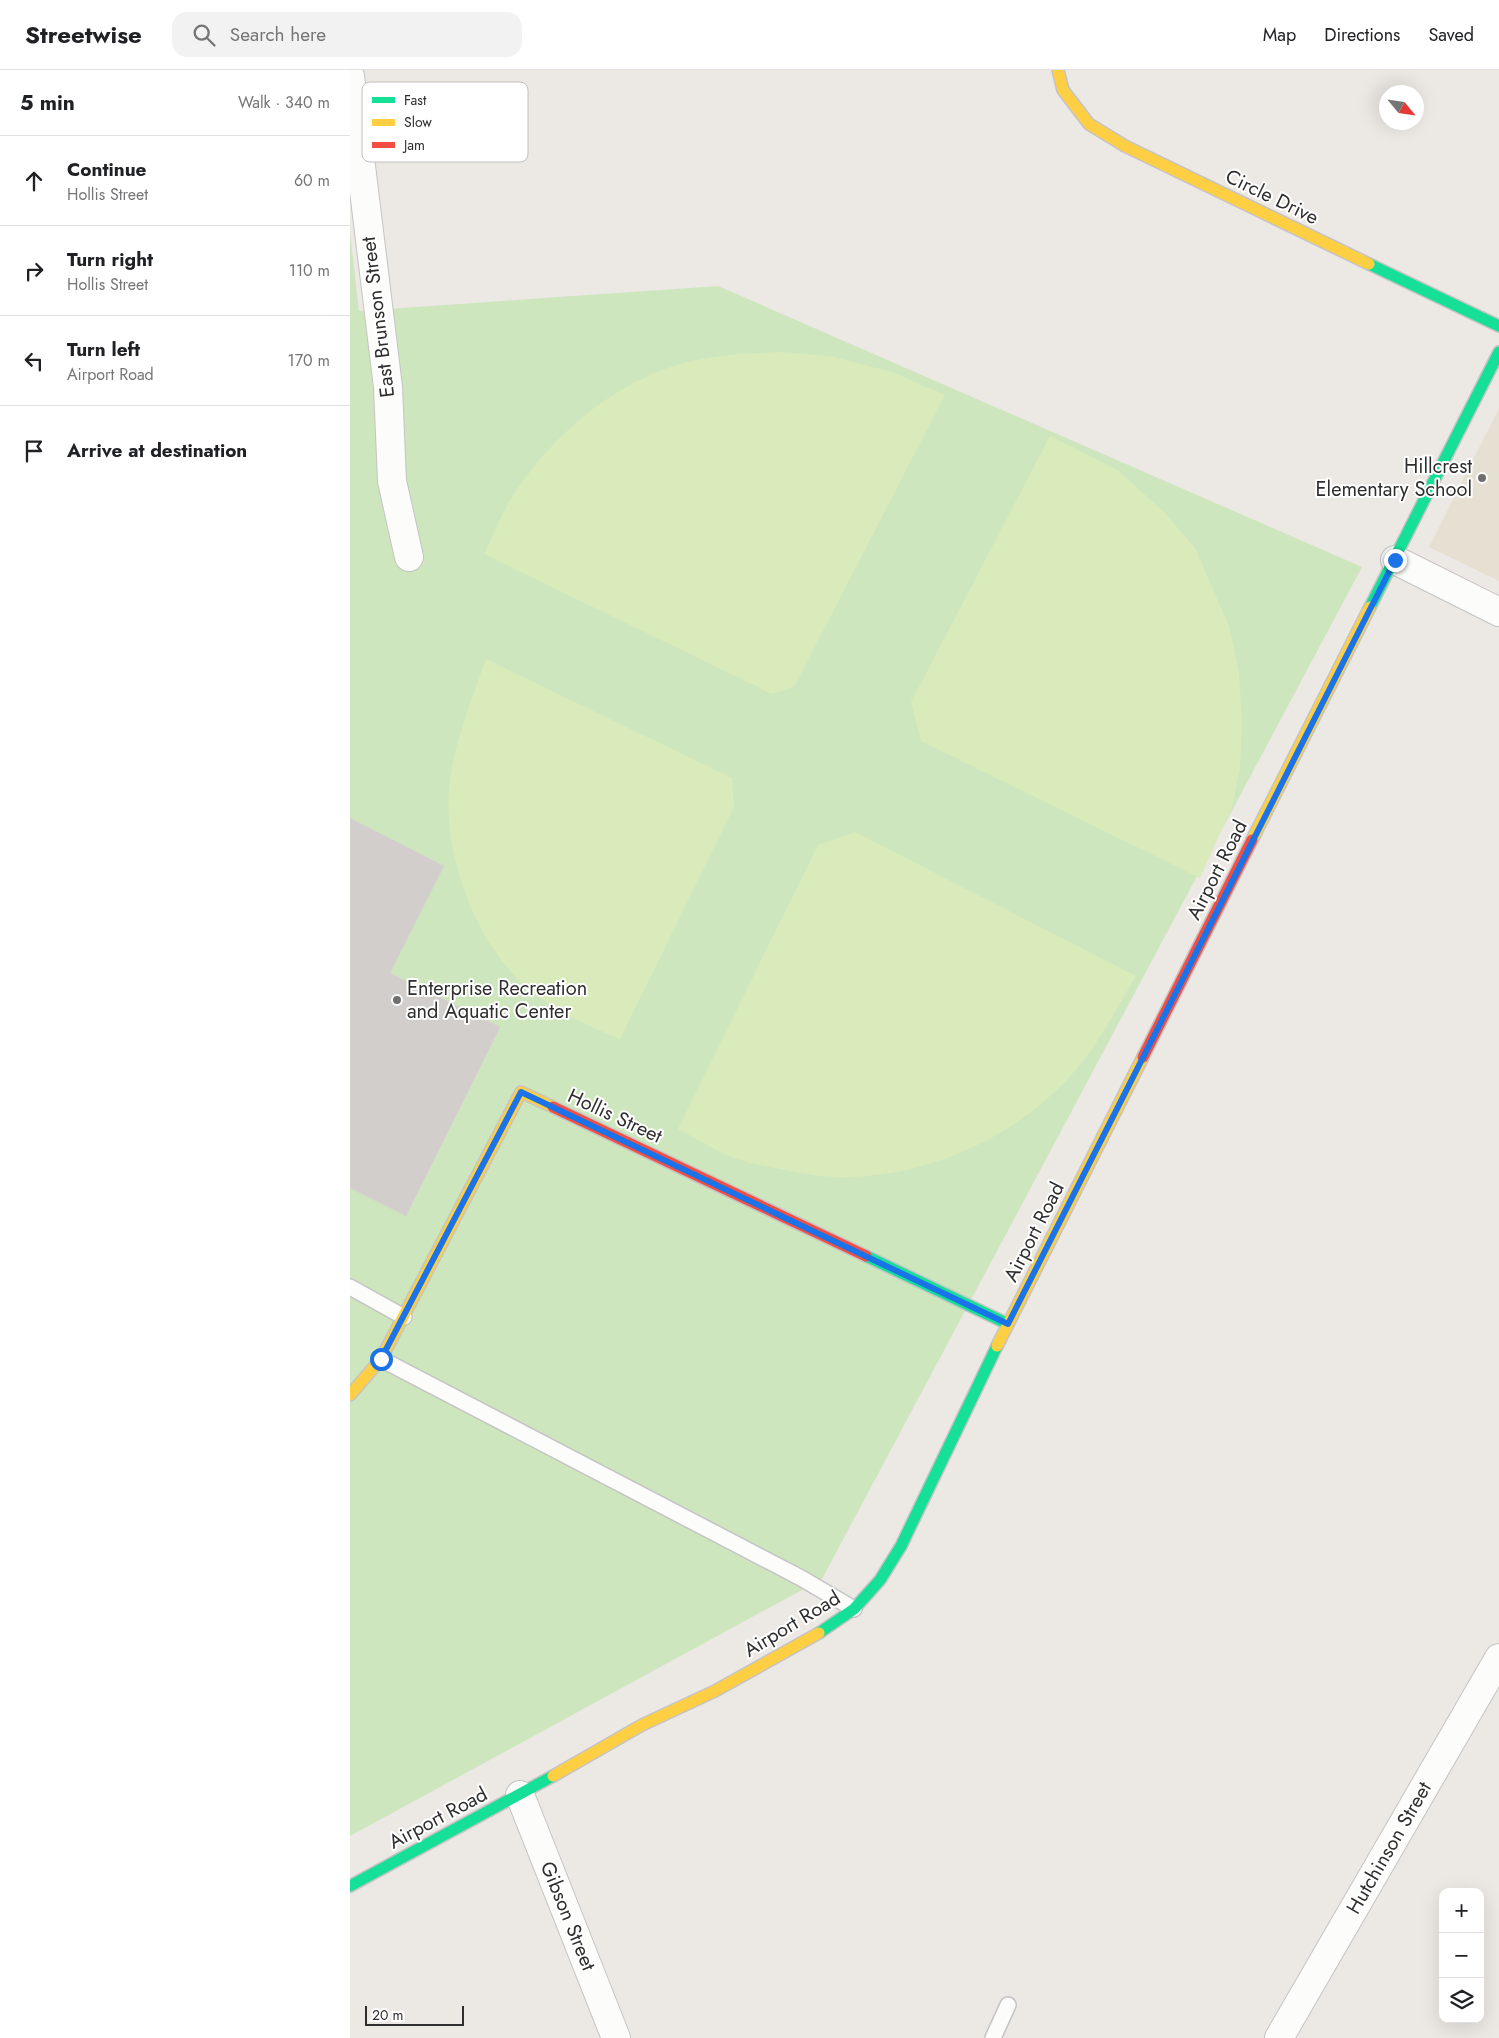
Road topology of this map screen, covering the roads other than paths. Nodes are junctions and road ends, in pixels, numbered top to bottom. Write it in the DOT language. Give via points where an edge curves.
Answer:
graph roads {
  1 [pos="1058,70"];
  2 [pos="350,76"];
  3 [pos="1499,326"];
  4 [pos="1499,352"];
  5 [pos="409,557"];
  6 [pos="1395,560"];
  7 [pos="1499,612"];
  8 [pos="350,1287"];
  9 [pos="404,1316"];
  10 [pos="1008,1324"];
  11 [pos="381,1359"];
  12 [pos="350,1395"];
  13 [pos="854,1610"];
  14 [pos="1499,1658"];
  15 [pos="520,1795"];
  16 [pos="350,1886"];
  17 [pos="1008,2005"];
  18 [pos="616,2038"];
  19 [pos="994,2038"];
  20 [pos="1279,2038"];
  1 -- 3 [label="street, Circle Drive" via="1063,90 1089,124 1124,146"];
  2 -- 5 [label="street, East Brunson Street" via="388,387 392,481"];
  4 -- 6 [label="street, Airport Road"];
  6 -- 7 [label="street"];
  6 -- 10 [label="street, Airport Road"];
  8 -- 9 [label="lane"];
  9 -- 10 [label="street, Hollis Street" via="521,1092"];
  9 -- 11 [label="street, Hollis Street"];
  10 -- 13 [label="street, Airport Road" via="901,1546 880,1580"];
  11 -- 12 [label="street, Hollis Street"];
  11 -- 13 [label="lane" via="801,1578"];
  13 -- 15 [label="street, Airport Road" via="731,1682 642,1725"];
  14 -- 20 [label="street, Hutchinson Street"];
  15 -- 16 [label="street, Airport Road"];
  15 -- 18 [label="street, Gibson Street"];
  17 -- 19 [label="lane"];
}
